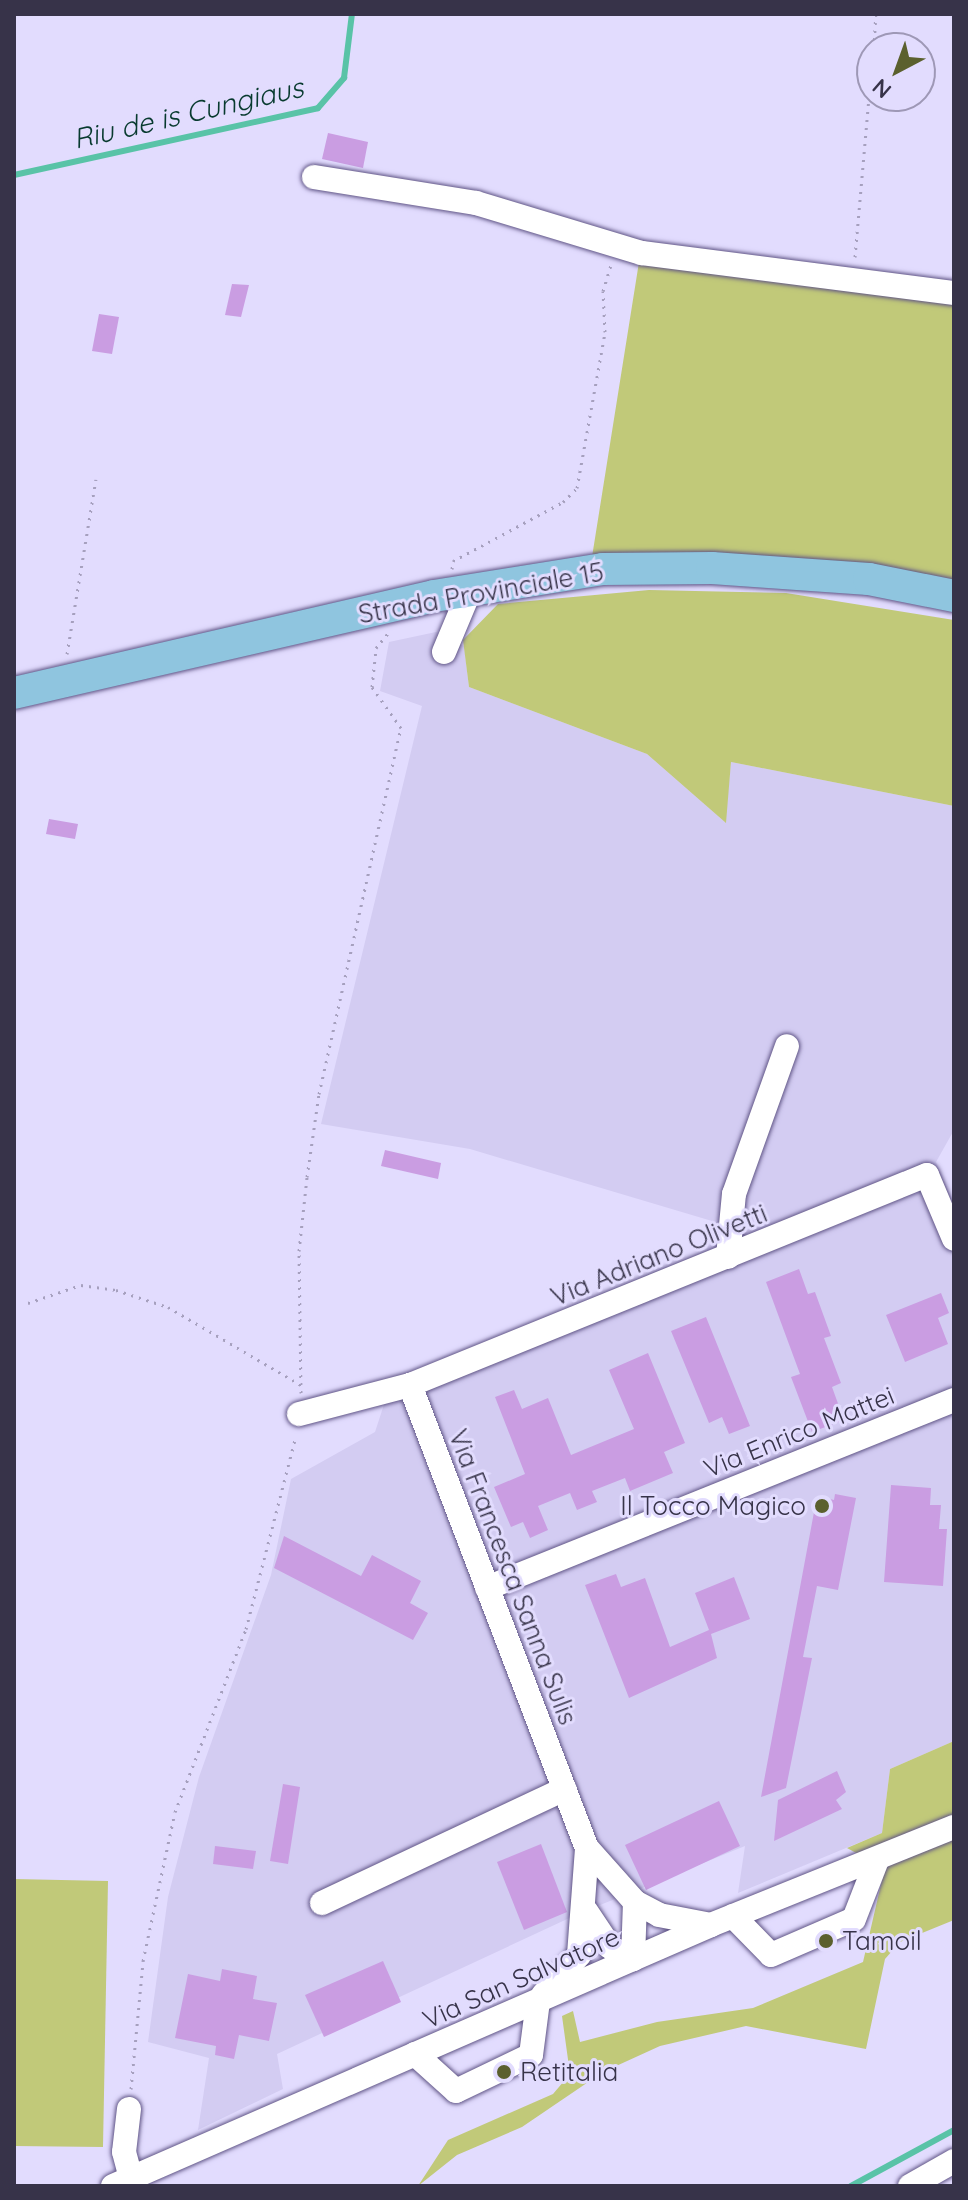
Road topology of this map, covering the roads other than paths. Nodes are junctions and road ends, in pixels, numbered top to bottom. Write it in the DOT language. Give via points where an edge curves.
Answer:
graph roads {
  1 [pos="314,177"];
  2 [pos="954,293"];
  3 [pos="459,591"];
  4 [pos="954,596"];
  5 [pos="444,652"];
  6 [pos="14,693"];
  7 [pos="787,1046"];
  8 [pos="954,1239"];
  9 [pos="728,1257"];
  10 [pos="410,1385"];
  11 [pos="954,1400"];
  12 [pos="299,1414"];
  13 [pos="487,1588"];
  14 [pos="564,1789"];
  15 [pos="954,1827"];
  16 [pos="587,1848"];
  17 [pos="877,1860"];
  18 [pos="635,1902"];
  19 [pos="322,1903"];
  20 [pos="586,1911"];
  21 [pos="722,1920"];
  22 [pos="633,1959"];
  23 [pos="538,2001"];
  24 [pos="415,2054"];
  25 [pos="129,2109"];
  26 [pos="954,2161"];
  27 [pos="122,2182"];
  28 [pos="910,2186"];
  1 -- 2 [label="street" via="476,203 618,246"];
  3 -- 4 [label="main road, Strada Provinciale 15" via="603,569 712,568 869,579"];
  3 -- 5 [label="street"];
  3 -- 6 [label="main road, Strada Provinciale 15"];
  7 -- 9 [label="street" via="734,1194"];
  8 -- 9 [label="street, Via Adriano Olivetti" via="927,1175"];
  9 -- 10 [label="street, Via Adriano Olivetti"];
  10 -- 12 [label="street, Via Adriano Olivetti"];
  10 -- 13 [label="street, Via Francesca Sanna Sulis"];
  11 -- 13 [label="street, Via Enrico Mattei"];
  13 -- 14 [label="street, Via Francesca Sanna Sulis"];
  14 -- 16 [label="street, Via Francesca Sanna Sulis"];
  14 -- 19 [label="street"];
  15 -- 17 [label="street, Via San Salvatore"];
  16 -- 18 [label="street, Via Francesca Sanna Sulis"];
  16 -- 20 [label="street, Via Francesca Sanna Sulis"];
  17 -- 21 [label="street, Via San Salvatore"];
  17 -- 21 [label="street" via="854,1919 771,1955"];
  18 -- 21 [label="street, Via Francesca Sanna Sulis" via="659,1915"];
  18 -- 22 [label="street"];
  20 -- 22 [label="street" via="610,1947"];
  20 -- 23 [label="street, Via Francesca Sanna Sulis" via="579,1955"];
  21 -- 22 [label="street, Via San Salvatore"];
  22 -- 23 [label="street, Via San Salvatore"];
  23 -- 24 [label="street, Via San Salvatore"];
  23 -- 24 [label="street" via="531,2055 456,2091"];
  24 -- 27 [label="street, Via San Salvatore"];
  25 -- 27 [label="street"];
  26 -- 28 [label="street"];
}
